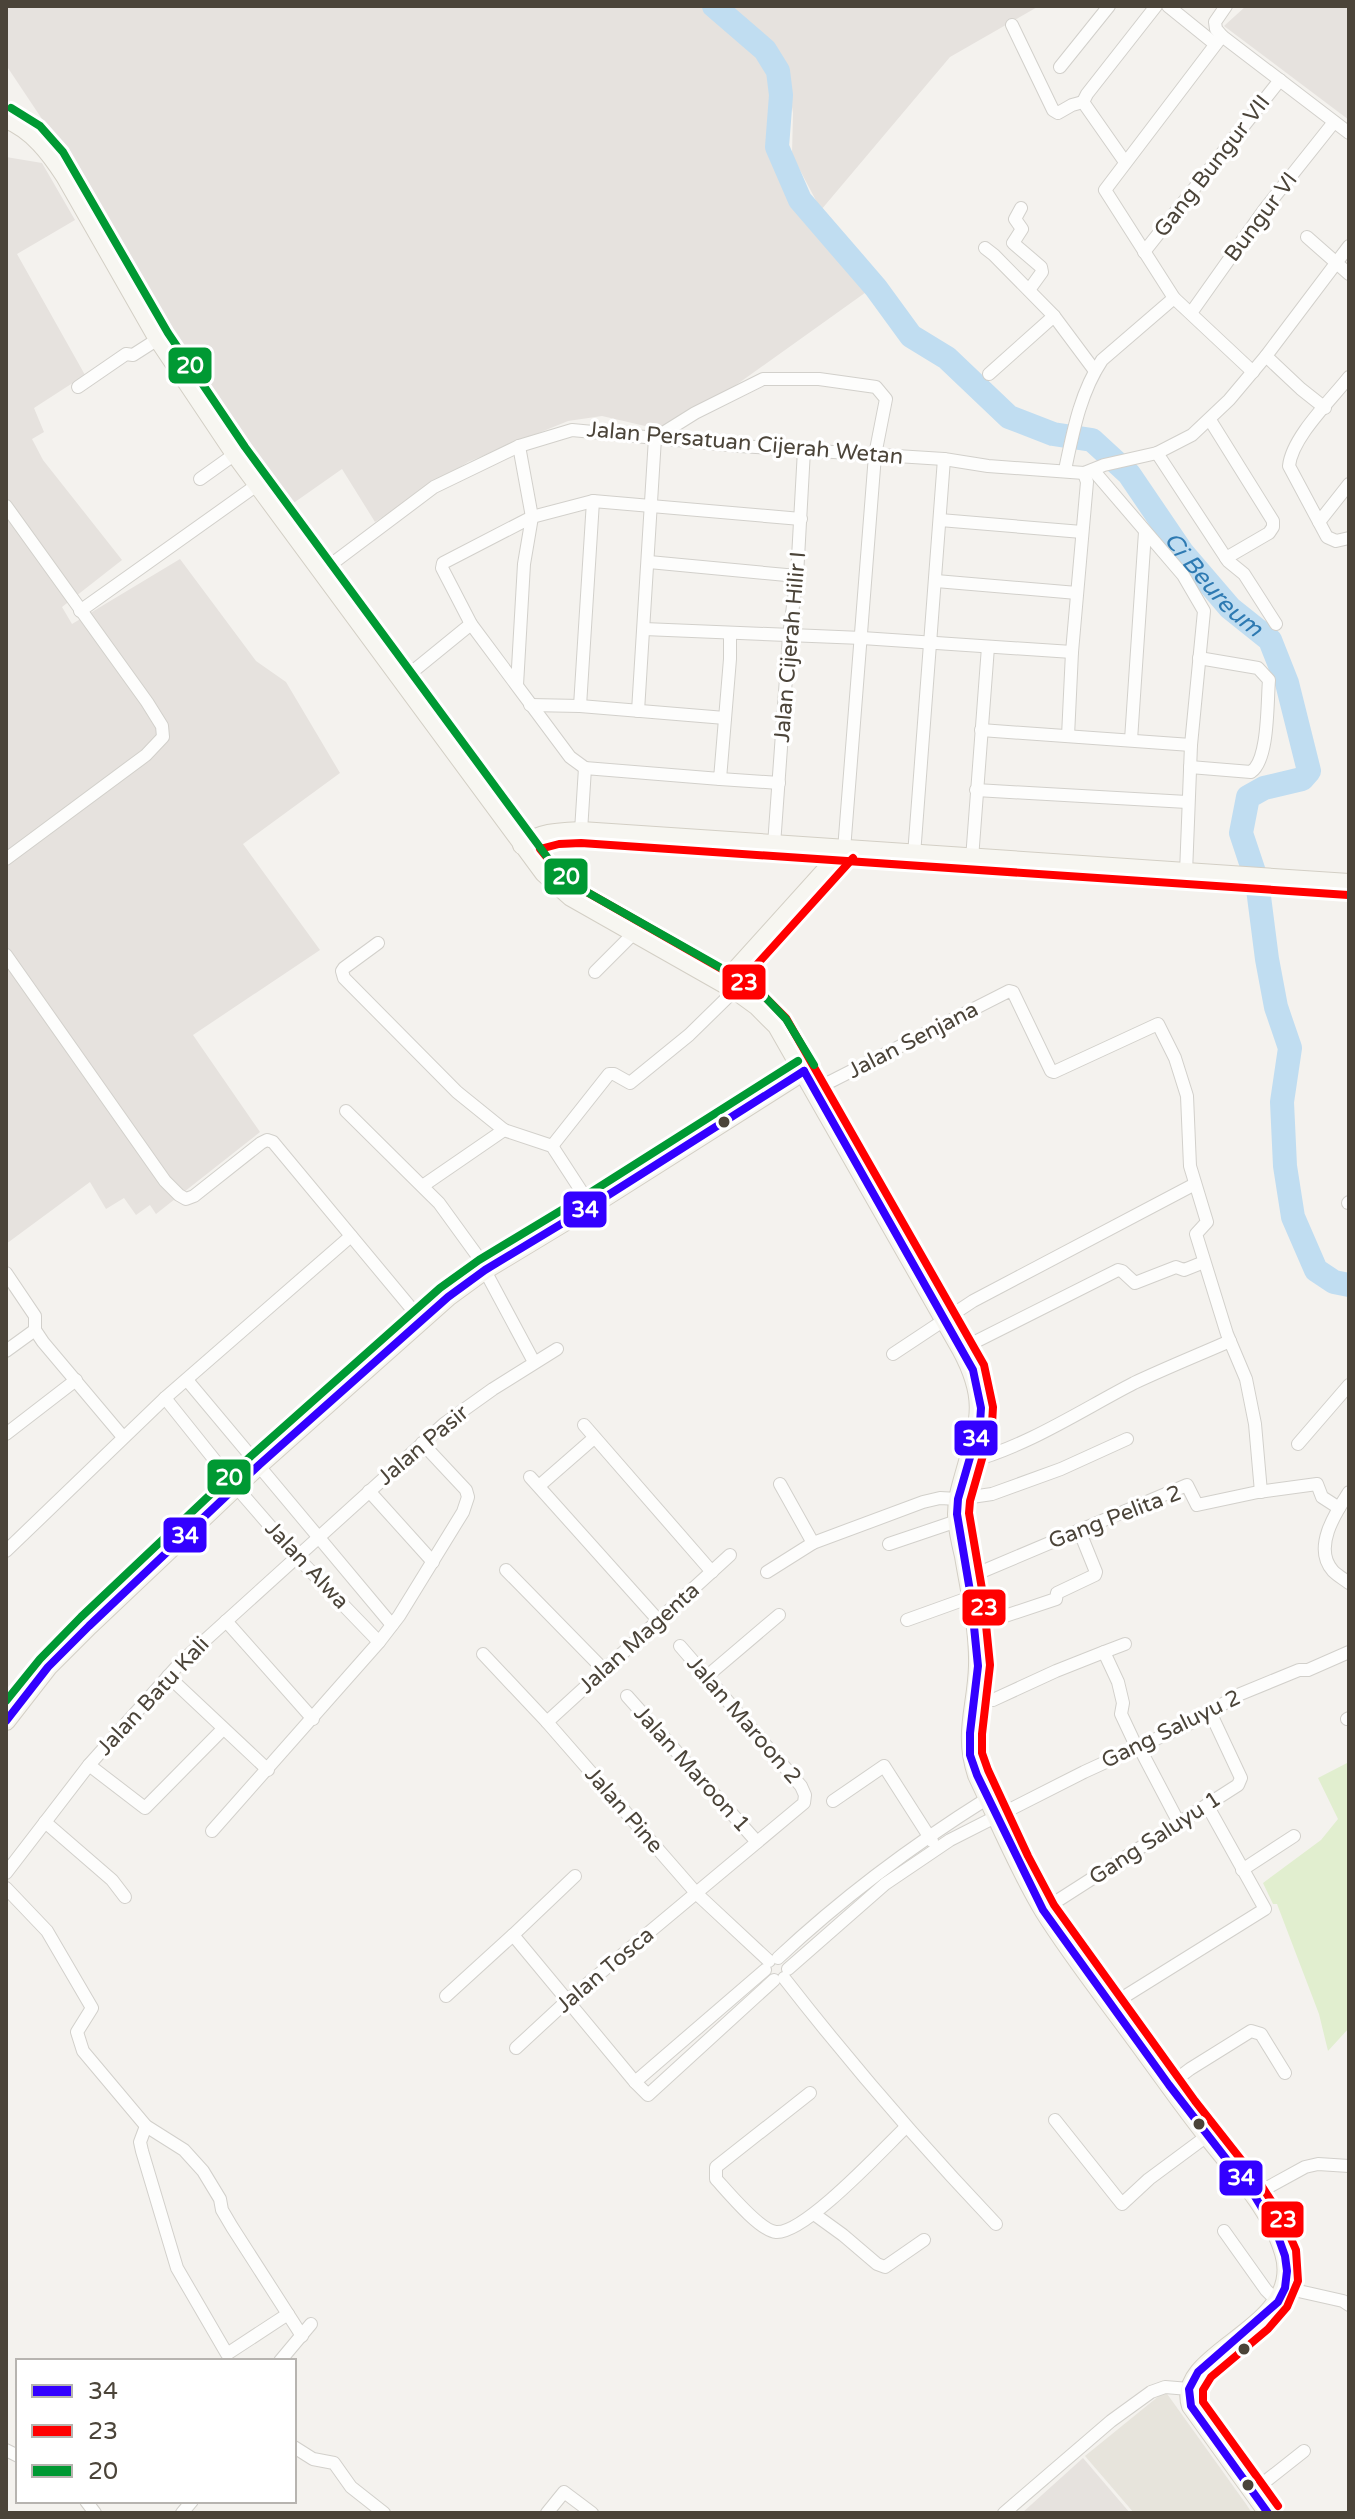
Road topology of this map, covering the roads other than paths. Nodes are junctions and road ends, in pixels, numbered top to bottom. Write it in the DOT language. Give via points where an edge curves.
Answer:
graph roads {
  1 [pos="1109,6"];
  2 [pos="1156,6"];
  3 [pos="1168,6"];
  4 [pos="1226,6"];
  5 [pos="1012,25"];
  6 [pos="1218,40"];
  7 [pos="1060,67"];
  8 [pos="1280,80"];
  9 [pos="1083,102"];
  10 [pos="6,119"];
  11 [pos="1334,122"];
  12 [pos="1349,133"];
  13 [pos="1125,162"];
  14 [pos="1021,208"];
  15 [pos="1307,237"];
  16 [pos="1349,246"];
  17 [pos="985,248"];
  18 [pos="1144,252"];
  19 [pos="1336,262"];
  20 [pos="1349,274"];
  21 [pos="1029,290"];
  22 [pos="1174,298"];
  23 [pos="1191,313"];
  24 [pos="1054,316"];
  25 [pos="158,339"];
  26 [pos="1266,356"];
  27 [pos="1095,371"];
  28 [pos="1253,372"];
  29 [pos="989,374"];
  30 [pos="1349,377"];
  31 [pos="78,387"];
  32 [pos="1325,408"];
  33 [pos="1210,420"];
  34 [pos="655,438"];
  35 [pos="519,446"];
  36 [pos="804,450"];
  37 [pos="1157,453"];
  38 [pos="235,454"];
  39 [pos="875,455"];
  40 [pos="944,459"];
  41 [pos="1065,470"];
  42 [pos="1094,470"];
  43 [pos="200,479"];
  44 [pos="1349,484"];
  45 [pos="257,485"];
  46 [pos="593,501"];
  47 [pos="650,505"];
  48 [pos="6,506"];
  49 [pos="532,517"];
  50 [pos="801,519"];
  51 [pos="940,520"];
  52 [pos="1319,522"];
  53 [pos="1082,532"];
  54 [pos="1145,532"];
  55 [pos="1349,538"];
  56 [pos="1229,561"];
  57 [pos="649,562"];
  58 [pos="321,572"];
  59 [pos="797,576"];
  60 [pos="936,581"];
  61 [pos="1077,593"];
  62 [pos="80,611"];
  63 [pos="471,624"];
  64 [pos="1276,624"];
  65 [pos="644,629"];
  66 [pos="730,633"];
  67 [pos="789,636"];
  68 [pos="862,638"];
  69 [pos="931,644"];
  70 [pos="988,647"];
  71 [pos="1072,652"];
  72 [pos="1199,658"];
  73 [pos="401,681"];
  74 [pos="517,685"];
  75 [pos="530,705"];
  76 [pos="580,706"];
  77 [pos="638,711"];
  78 [pos="725,718"];
  79 [pos="981,730"];
  80 [pos="1068,736"];
  81 [pos="1131,740"];
  82 [pos="1191,745"];
  83 [pos="1190,767"];
  84 [pos="585,768"];
  85 [pos="720,779"];
  86 [pos="779,783"];
  87 [pos="976,790"];
  88 [pos="1187,802"];
  89 [pos="581,831"];
  90 [pos="522,845"];
  91 [pos="774,845"];
  92 [pos="844,850"];
  93 [pos="914,855"];
  94 [pos="6,859"];
  95 [pos="972,859"];
  96 [pos="1186,873"];
  97 [pos="1349,883"];
  98 [pos="634,933"];
  99 [pos="378,943"];
  100 [pos="6,955"];
  101 [pos="595,972"];
  102 [pos="730,986"];
  103 [pos="804,1071"];
  104 [pos="814,1090"];
  105 [pos="346,1111"];
  106 [pos="504,1130"];
  107 [pos="552,1146"];
  108 [pos="1195,1184"];
  109 [pos="424,1185"];
  110 [pos="591,1206"];
  111 [pos="351,1236"];
  112 [pos="1204,1262"];
  113 [pos="485,1270"];
  114 [pos="6,1273"];
  115 [pos="421,1320"];
  116 [pos="946,1321"];
  117 [pos="35,1330"];
  118 [pos="1230,1341"];
  119 [pos="557,1349"];
  120 [pos="961,1349"];
  121 [pos="6,1351"];
  122 [pos="893,1354"];
  123 [pos="534,1362"];
  124 [pos="76,1380"];
  125 [pos="187,1380"];
  126 [pos="1349,1385"];
  127 [pos="165,1398"];
  128 [pos="584,1425"];
  129 [pos="6,1434"];
  130 [pos="123,1437"];
  131 [pos="594,1438"];
  132 [pos="1127,1439"];
  133 [pos="422,1443"];
  134 [pos="1298,1444"];
  135 [pos="968,1462"];
  136 [pos="259,1465"];
  137 [pos="780,1484"];
  138 [pos="237,1488"];
  139 [pos="369,1491"];
  140 [pos="1261,1492"];
  141 [pos="1349,1492"];
  142 [pos="958,1499"];
  143 [pos="1339,1508"];
  144 [pos="957,1521"];
  145 [pos="1079,1530"];
  146 [pos="318,1536"];
  147 [pos="813,1543"];
  148 [pos="889,1544"];
  149 [pos="7,1548"];
  150 [pos="730,1555"];
  151 [pos="296,1556"];
  152 [pos="433,1562"];
  153 [pos="506,1570"];
  154 [pos="712,1572"];
  155 [pos="767,1572"];
  156 [pos="967,1575"];
  157 [pos="1349,1583"];
  158 [pos="971,1597"];
  159 [pos="779,1615"];
  160 [pos="907,1620"];
  161 [pos="226,1621"];
  162 [pos="659,1621"];
  163 [pos="392,1625"];
  164 [pos="975,1626"];
  165 [pos="379,1642"];
  166 [pos="1125,1644"];
  167 [pos="680,1646"];
  168 [pos="1104,1652"];
  169 [pos="1349,1652"];
  170 [pos="483,1654"];
  171 [pos="604,1670"];
  172 [pos="168,1676"];
  173 [pos="706,1677"];
  174 [pos="627,1696"];
  175 [pos="974,1697"];
  176 [pos="1210,1712"];
  177 [pos="313,1719"];
  178 [pos="6,1721"];
  179 [pos="547,1722"];
  180 [pos="223,1729"];
  181 [pos="1138,1747"];
  182 [pos="89,1765"];
  183 [pos="268,1770"];
  184 [pos="805,1795"];
  185 [pos="833,1801"];
  186 [pos="1207,1805"];
  187 [pos="993,1806"];
  188 [pos="45,1822"];
  189 [pos="1179,1823"];
  190 [pos="212,1831"];
  191 [pos="928,1836"];
  192 [pos="1294,1836"];
  193 [pos="757,1842"];
  194 [pos="937,1848"];
  195 [pos="1242,1870"];
  196 [pos="6,1873"];
  197 [pos="575,1876"];
  198 [pos="6,1888"];
  199 [pos="697,1894"];
  200 [pos="125,1897"];
  201 [pos="1043,1910"];
  202 [pos="513,1935"];
  203 [pos="771,1963"];
  204 [pos="782,1976"];
  205 [pos="446,1996"];
  206 [pos="568,2000"];
  207 [pos="1111,2005"];
  208 [pos="516,2048"];
  209 [pos="676,2048"];
  210 [pos="687,2061"];
  211 [pos="1285,2073"];
  212 [pos="635,2082"];
  213 [pos="1169,2085"];
  214 [pos="810,2093"];
  215 [pos="1055,2120"];
  216 [pos="146,2126"];
  217 [pos="906,2127"];
  218 [pos="1207,2136"];
  219 [pos="1349,2166"];
  220 [pos="1254,2195"];
  221 [pos="814,2214"];
  222 [pos="996,2224"];
  223 [pos="1224,2231"];
  224 [pos="924,2240"];
  225 [pos="1281,2295"];
  226 [pos="1349,2305"];
  227 [pos="288,2314"];
  228 [pos="311,2324"];
  229 [pos="302,2336"];
  230 [pos="223,2358"];
  231 [pos="282,2359"];
  232 [pos="1189,2389"];
  233 [pos="296,2448"];
  234 [pos="1304,2451"];
  235 [pos="1252,2492"];
  236 [pos="384,2513"];
  237 [pos="547,2513"];
  238 [pos="592,2513"];
  239 [pos="1004,2513"];
  240 [pos="1268,2513"];
  1 -- 7 [label="street"];
  2 -- 9 [label="street"];
  3 -- 6 [label="street"];
  4 -- 6 [label="street" via="1215,22"];
  5 -- 9 [label="street" via="1053,110 1058,113"];
  6 -- 8 [label="street"];
  6 -- 13 [label="street"];
  8 -- 11 [label="street"];
  8 -- 18 [label="street, Gang Bungur VII"];
  9 -- 13 [label="street"];
  10 -- 25 [label="main road" via="49,152"];
  11 -- 12 [label="street"];
  11 -- 23 [label="street, Bungur VI"];
  13 -- 18 [label="street" via="1105,193"];
  14 -- 21 [label="street" via="1015,219 1022,233 1013,243 1042,272"];
  15 -- 19 [label="street"];
  16 -- 19 [label="street, Jalan Persatuan Cijerah Wetan"];
  17 -- 21 [label="street"];
  18 -- 22 [label="street"];
  19 -- 20 [label="street"];
  19 -- 26 [label="street, Jalan Persatuan Cijerah Wetan"];
  21 -- 24 [label="street"];
  22 -- 23 [label="street"];
  22 -- 27 [label="street"];
  23 -- 28 [label="street"];
  24 -- 27 [label="street"];
  24 -- 29 [label="street"];
  25 -- 31 [label="street"];
  25 -- 38 [label="main road"];
  26 -- 28 [label="street, Jalan Persatuan Cijerah Wetan"];
  26 -- 32 [label="street"];
  27 -- 41 [label="street" via="1075,420"];
  28 -- 33 [label="street, Jalan Persatuan Cijerah Wetan"];
  30 -- 32 [label="street"];
  32 -- 52 [label="street" via="1303,434 1289,466"];
  33 -- 37 [label="street, Jalan Persatuan Cijerah Wetan"];
  33 -- 56 [label="street" via="1273,521 1269,533"];
  34 -- 35 [label="street, Jalan Persatuan Cijerah Wetan" via="572,430"];
  34 -- 36 [label="street, Jalan Persatuan Cijerah Wetan"];
  34 -- 39 [label="street" via="763,379 819,379 882,392 886,399"];
  34 -- 47 [label="street"];
  35 -- 49 [label="street"];
  35 -- 58 [label="street, Jalan Persatuan Cijerah Wetan" via="434,487"];
  36 -- 39 [label="street, Jalan Persatuan Cijerah Wetan"];
  36 -- 50 [label="street, Jalan Cijerah Hilir I"];
  37 -- 42 [label="street, Jalan Persatuan Cijerah Wetan"];
  37 -- 56 [label="street"];
  38 -- 43 [label="street"];
  38 -- 45 [label="main road"];
  39 -- 40 [label="street, Jalan Persatuan Cijerah Wetan"];
  39 -- 68 [label="street"];
  40 -- 41 [label="street, Jalan Persatuan Cijerah Wetan"];
  40 -- 51 [label="street"];
  41 -- 42 [label="street, Jalan Persatuan Cijerah Wetan"];
  42 -- 53 [label="street" via="1087,482"];
  42 -- 54 [label="street"];
  44 -- 52 [label="street"];
  45 -- 58 [label="main road"];
  45 -- 62 [label="street"];
  46 -- 47 [label="street"];
  46 -- 49 [label="street"];
  46 -- 76 [label="street"];
  47 -- 50 [label="street"];
  47 -- 57 [label="street"];
  48 -- 62 [label="street"];
  49 -- 63 [label="street" via="443,563"];
  49 -- 74 [label="street"];
  50 -- 59 [label="street, Jalan Cijerah Hilir I"];
  51 -- 53 [label="street"];
  51 -- 60 [label="street"];
  52 -- 55 [label="street" via="1331,540"];
  53 -- 61 [label="street"];
  54 -- 72 [label="street" via="1183,575 1204,611"];
  54 -- 81 [label="street"];
  56 -- 64 [label="street" via="1244,574"];
  57 -- 59 [label="street"];
  57 -- 65 [label="street"];
  58 -- 73 [label="main road"];
  59 -- 67 [label="street, Jalan Cijerah Hilir I"];
  60 -- 61 [label="street"];
  60 -- 69 [label="street"];
  61 -- 71 [label="street"];
  62 -- 94 [label="street" via="147,702 163,737"];
  63 -- 73 [label="street"];
  63 -- 74 [label="street"];
  65 -- 66 [label="street"];
  65 -- 77 [label="street"];
  66 -- 67 [label="street"];
  66 -- 78 [label="street"];
  67 -- 68 [label="street"];
  67 -- 86 [label="street, Jalan Cijerah Hilir I"];
  68 -- 69 [label="street"];
  68 -- 92 [label="street"];
  69 -- 70 [label="street"];
  69 -- 93 [label="street"];
  70 -- 71 [label="street"];
  70 -- 79 [label="street"];
  71 -- 80 [label="street"];
  72 -- 82 [label="street"];
  72 -- 83 [label="street" via="1265,673 1269,680 1264,748 1251,772"];
  73 -- 90 [label="main road"];
  74 -- 75 [label="street"];
  75 -- 76 [label="street"];
  75 -- 84 [label="street" via="570,757"];
  76 -- 77 [label="street"];
  77 -- 78 [label="street"];
  78 -- 85 [label="street"];
  79 -- 80 [label="street"];
  79 -- 87 [label="street"];
  80 -- 81 [label="street"];
  81 -- 82 [label="street"];
  82 -- 83 [label="street"];
  83 -- 88 [label="street"];
  84 -- 85 [label="street"];
  84 -- 89 [label="street"];
  85 -- 86 [label="street"];
  86 -- 91 [label="street, Jalan Cijerah Hilir I"];
  87 -- 88 [label="street"];
  87 -- 95 [label="street"];
  88 -- 96 [label="street"];
  89 -- 90 [label="main road" via="551,832"];
  89 -- 91 [label="main road"];
  90 -- 98 [label="main road" via="557,886"];
  91 -- 92 [label="main road"];
  92 -- 93 [label="main road"];
  92 -- 102 [label="main road"];
  93 -- 95 [label="main road"];
  95 -- 96 [label="main road"];
  96 -- 97 [label="main road"];
  98 -- 101 [label="street"];
  98 -- 102 [label="main road"];
  99 -- 106 [label="street" via="344,968 344,978 457,1092"];
  100 -- 111 [label="street" via="179,1195 194,1196 267,1140"];
  102 -- 103 [label="main road" via="777,1026"];
  102 -- 107 [label="street" via="689,1035 630,1083 609,1074"];
  103 -- 104 [label="main road"];
  103 -- 110 [label="main road"];
  104 -- 108 [label="street, Jalan Senjana" via="1012,991 1054,1072 1158,1024 1187,1096"];
  104 -- 116 [label="main road"];
  105 -- 109 [label="street"];
  106 -- 107 [label="street"];
  106 -- 109 [label="street"];
  107 -- 110 [label="street"];
  108 -- 112 [label="street" via="1207,1222 1196,1234"];
  108 -- 116 [label="street" via="973,1301"];
  109 -- 113 [label="street"];
  110 -- 113 [label="main road"];
  111 -- 115 [label="street"];
  111 -- 125 [label="street"];
  112 -- 118 [label="street"];
  112 -- 120 [label="street" via="1135,1283 1118,1270"];
  113 -- 115 [label="main road"];
  113 -- 123 [label="street"];
  114 -- 117 [label="street" via="35,1316"];
  115 -- 136 [label="main road"];
  116 -- 120 [label="main road"];
  116 -- 122 [label="street"];
  117 -- 121 [label="street"];
  117 -- 124 [label="street"];
  118 -- 135 [label="street" via="1023,1443"];
  118 -- 140 [label="street" via="1246,1379"];
  119 -- 123 [label="street, Jalan Pasir"];
  120 -- 135 [label="main road" via="973,1370 981,1408"];
  123 -- 133 [label="street, Jalan Pasir"];
  124 -- 129 [label="street"];
  124 -- 130 [label="street"];
  125 -- 127 [label="street"];
  125 -- 136 [label="street, Jalan Alwa"];
  126 -- 134 [label="street"];
  127 -- 130 [label="street"];
  127 -- 138 [label="street, Jalan Alwa"];
  128 -- 131 [label="street"];
  130 -- 149 [label="street"];
  131 -- 154 [label="street"];
  131 -- 162 [label="street" via="534,1482"];
  132 -- 142 [label="street" via="992,1494"];
  133 -- 139 [label="street, Jalan Pasir"];
  133 -- 152 [label="street" via="468,1497"];
  135 -- 142 [label="main road"];
  136 -- 138 [label="main road"];
  136 -- 146 [label="street, Jalan Alwa"];
  137 -- 147 [label="street"];
  138 -- 151 [label="street, Jalan Alwa"];
  138 -- 178 [label="main road" via="64,1650"];
  139 -- 146 [label="street, Jalan Pasir"];
  139 -- 152 [label="street"];
  140 -- 143 [label="street, Gang Pelita 2" via="1317,1484 1322,1497"];
  140 -- 145 [label="street, Gang Pelita 2" via="1197,1505 1187,1485"];
  141 -- 143 [label="street"];
  142 -- 144 [label="main road"];
  142 -- 147 [label="street" via="923,1502"];
  143 -- 157 [label="street" via="1327,1533 1326,1561"];
  144 -- 148 [label="street"];
  144 -- 156 [label="main road"];
  145 -- 156 [label="street, Gang Pelita 2"];
  145 -- 164 [label="street" via="1095,1575 1057,1593 1056,1599"];
  146 -- 151 [label="street, Jalan Batu Kali"];
  146 -- 163 [label="street, Jalan Alwa"];
  147 -- 155 [label="street"];
  150 -- 154 [label="street, Jalan Magenta"];
  151 -- 161 [label="street, Jalan Batu Kali"];
  151 -- 165 [label="street, Jalan Alwa"];
  152 -- 163 [label="street"];
  153 -- 171 [label="street"];
  154 -- 162 [label="street, Jalan Magenta"];
  156 -- 158 [label="main road"];
  158 -- 160 [label="street"];
  158 -- 164 [label="main road"];
  159 -- 173 [label="street"];
  161 -- 172 [label="street, Jalan Batu Kali"];
  161 -- 177 [label="street"];
  162 -- 171 [label="street, Jalan Magenta"];
  163 -- 165 [label="street"];
  164 -- 175 [label="main road"];
  165 -- 177 [label="street"];
  166 -- 168 [label="street"];
  167 -- 173 [label="street, Jalan Maroon 2"];
  168 -- 175 [label="street" via="993,1700"];
  168 -- 181 [label="street" via="1118,1682 1121,1714"];
  169 -- 176 [label="street, Gang Saluyu 2" via="1238,1695"];
  170 -- 179 [label="street, Jalan Pine"];
  171 -- 179 [label="street, Jalan Magenta"];
  172 -- 180 [label="street"];
  172 -- 182 [label="street, Jalan Batu Kali"];
  173 -- 184 [label="street, Jalan Maroon 2"];
  174 -- 193 [label="street, Jalan Maroon 1"];
  175 -- 187 [label="main road" via="970,1755"];
  176 -- 181 [label="street, Gang Saluyu 2"];
  176 -- 186 [label="street, Gang Saluyu 1" via="1241,1778"];
  177 -- 183 [label="street"];
  179 -- 199 [label="street, Jalan Pine"];
  180 -- 182 [label="street" via="145,1808"];
  180 -- 183 [label="street"];
  181 -- 187 [label="street, Gang Saluyu 2"];
  181 -- 189 [label="street"];
  182 -- 188 [label="street, Jalan Batu Kali"];
  183 -- 190 [label="street"];
  184 -- 193 [label="street, Jalan Tosca" via="804,1803"];
  185 -- 191 [label="street" via="884,1766"];
  186 -- 189 [label="street, Gang Saluyu 1"];
  186 -- 195 [label="street"];
  187 -- 191 [label="street"];
  187 -- 194 [label="street"];
  187 -- 201 [label="main road"];
  188 -- 196 [label="street, Jalan Batu Kali"];
  188 -- 200 [label="street"];
  189 -- 201 [label="street, Gang Saluyu 1"];
  191 -- 194 [label="street"];
  191 -- 203 [label="street"];
  192 -- 195 [label="street"];
  193 -- 199 [label="street, Jalan Tosca"];
  194 -- 204 [label="street" via="885,1884"];
  195 -- 207 [label="street" via="1265,1909"];
  197 -- 202 [label="street"];
  198 -- 216 [label="street" via="47,1931 92,2008 77,2032 80,2046"];
  199 -- 203 [label="street, Jalan Pine"];
  199 -- 206 [label="street, Jalan Tosca"];
  201 -- 207 [label="main road"];
  202 -- 205 [label="street"];
  202 -- 206 [label="street"];
  203 -- 204 [label="street" via="770,1979"];
  203 -- 204 [label="street" via="783,1960"];
  203 -- 209 [label="street"];
  204 -- 210 [label="street"];
  204 -- 217 [label="street"];
  206 -- 208 [label="street, Jalan Tosca"];
  206 -- 212 [label="street"];
  207 -- 213 [label="main road"];
  209 -- 210 [label="street"];
  209 -- 212 [label="street"];
  210 -- 212 [label="street" via="648,2095"];
  211 -- 213 [label="street" via="1261,2034 1251,2031"];
  213 -- 218 [label="main road"];
  214 -- 221 [label="street" via="714,2171 764,2227 776,2232 789,2229"];
  215 -- 218 [label="street" via="1122,2204"];
  216 -- 227 [label="street" via="184,2150 203,2171"];
  216 -- 230 [label="street" via="140,2142 177,2268"];
  217 -- 221 [label="street"];
  217 -- 222 [label="street"];
  218 -- 220 [label="main road"];
  219 -- 220 [label="street" via="1305,2167"];
  220 -- 225 [label="main road" via="1285,2256"];
  221 -- 224 [label="street" via="885,2267"];
  223 -- 225 [label="street" via="1266,2290"];
  225 -- 226 [label="street"];
  225 -- 232 [label="main road" via="1198,2372"];
  227 -- 229 [label="street"];
  227 -- 230 [label="street"];
  228 -- 229 [label="street"];
  229 -- 231 [label="street"];
  232 -- 235 [label="main road" via="1191,2406"];
  232 -- 239 [label="street" via="1151,2392"];
  233 -- 236 [label="street" via="334,2463 351,2487"];
  234 -- 235 [label="street"];
  235 -- 240 [label="main road"];
  237 -- 238 [label="street" via="564,2492"];
}
